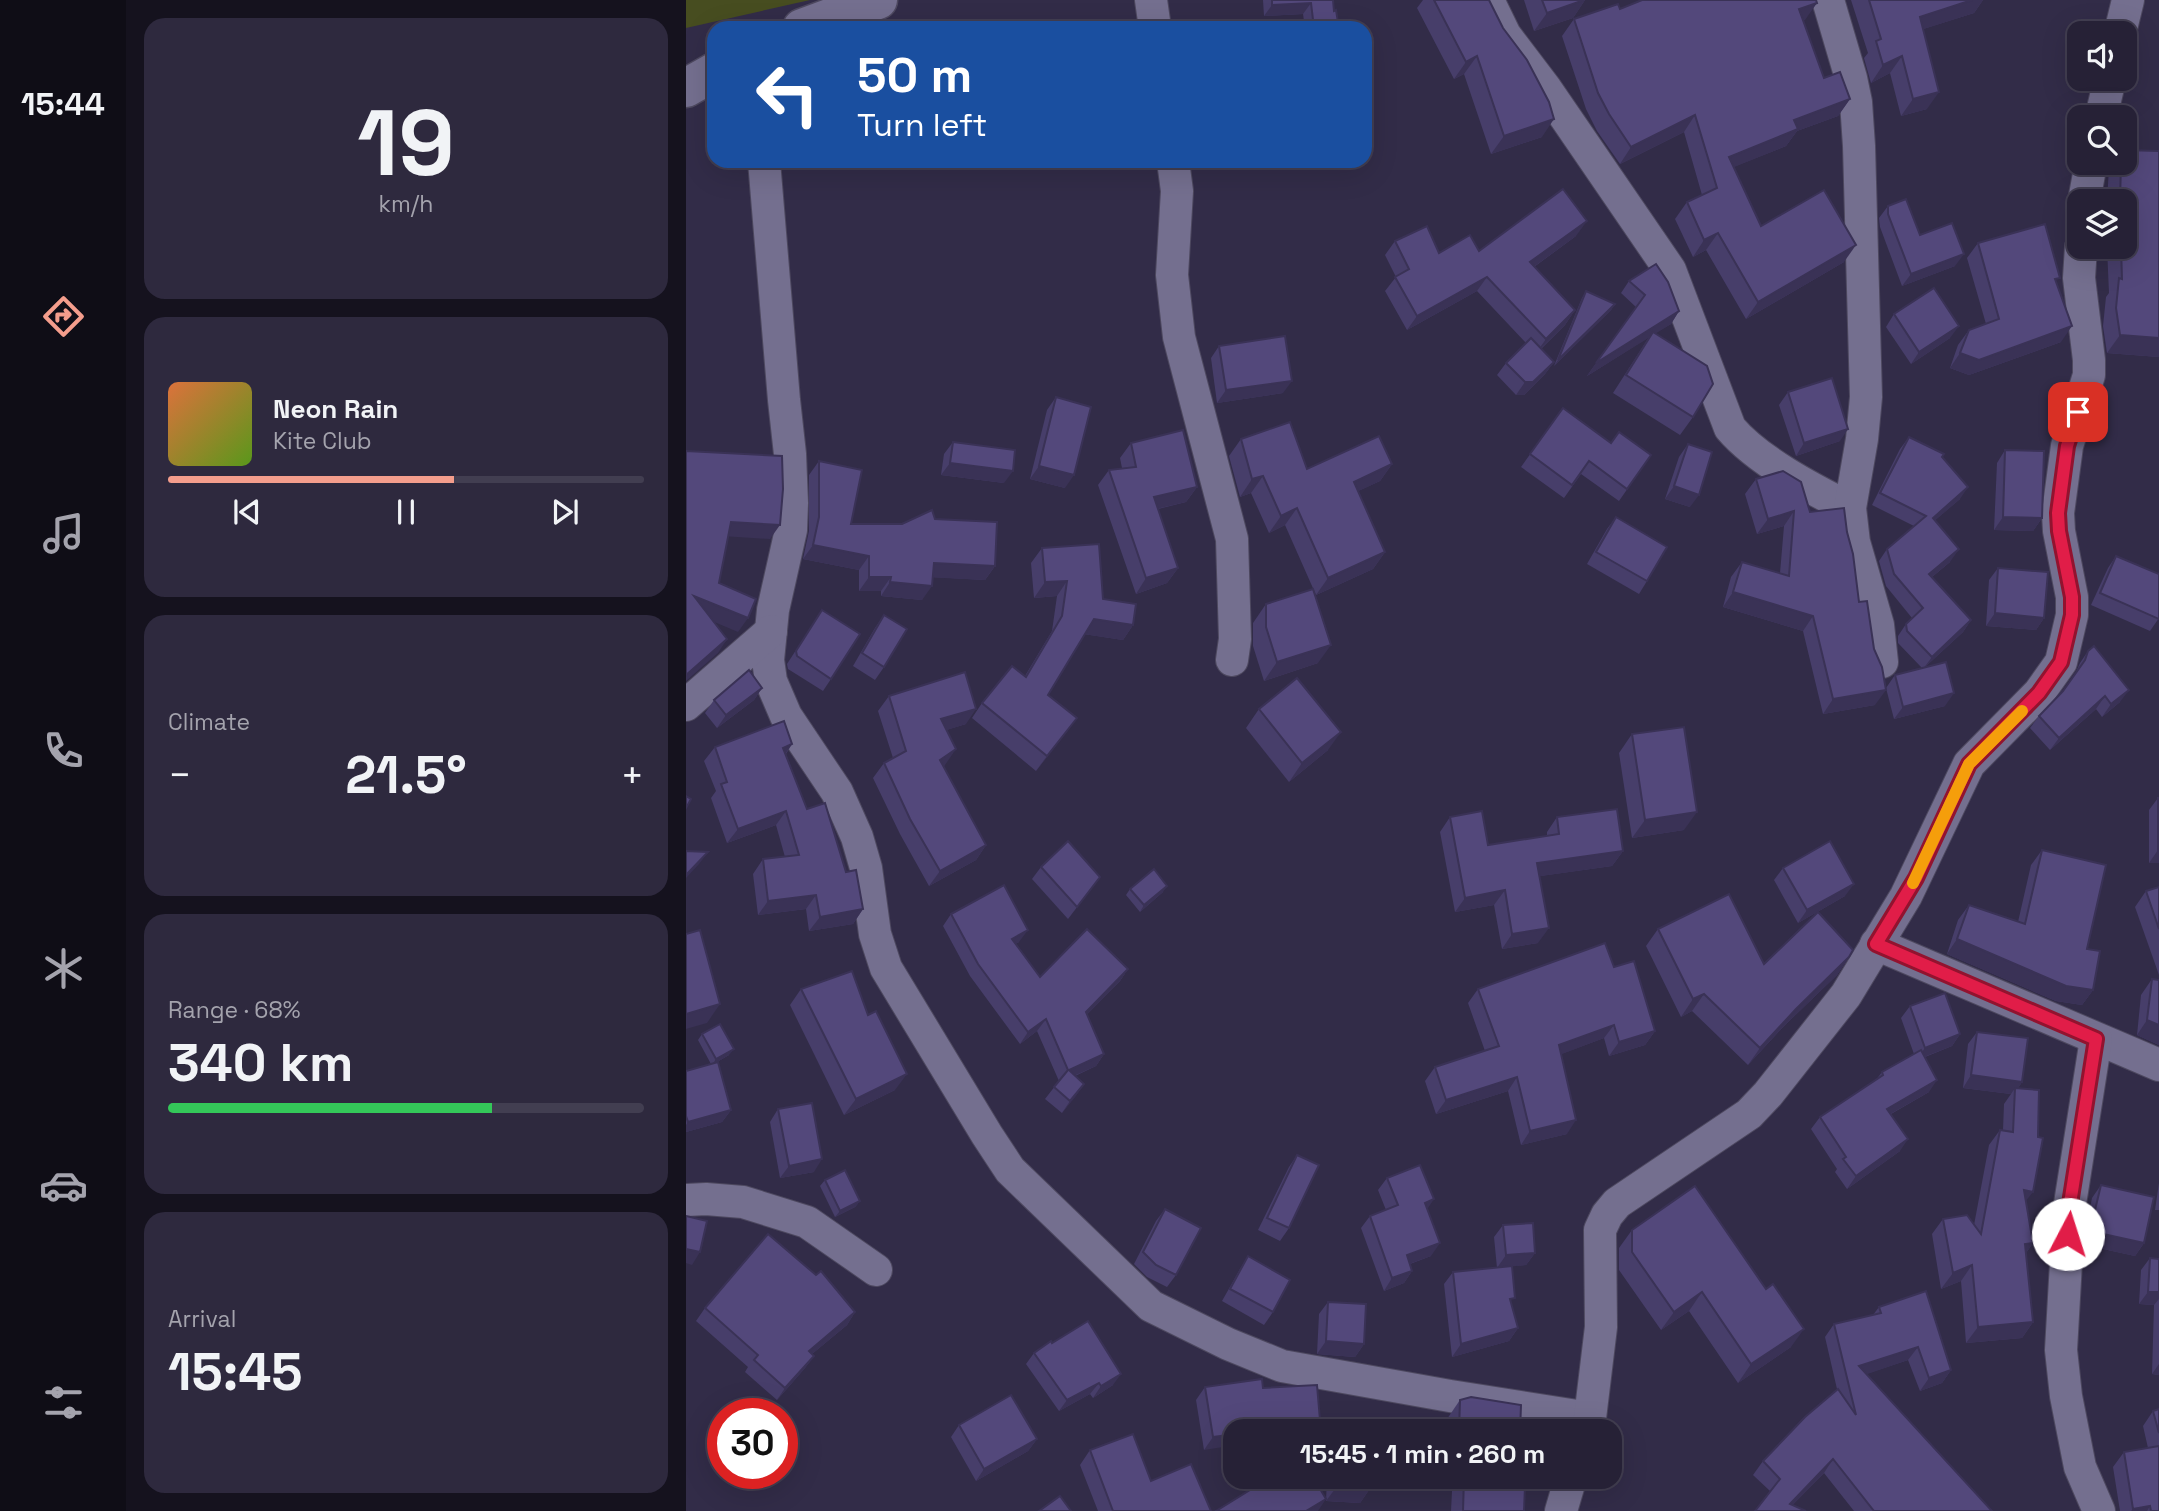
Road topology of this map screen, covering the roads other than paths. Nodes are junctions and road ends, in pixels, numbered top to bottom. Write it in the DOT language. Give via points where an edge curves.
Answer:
graph roads {
  1 [pos="878,0"];
  2 [pos="1151,0"];
  3 [pos="1488,0"];
  4 [pos="1828,0"];
  5 [pos="2128,0"];
  6 [pos="821,21"];
  7 [pos="1154,21"];
  8 [pos="2123,21"];
  9 [pos="707,76"];
  10 [pos="686,88"];
  11 [pos="765,168"];
  12 [pos="1174,168"];
  13 [pos="2080,259"];
  14 [pos="1850,508"];
  15 [pos="771,631"];
  16 [pos="1233,660"];
  17 [pos="1882,662"];
  18 [pos="686,705"];
  19 [pos="1876,944"];
  20 [pos="2096,1039"];
  21 [pos="2159,1065"];
  22 [pos="686,1200"];
  23 [pos="876,1270"];
  24 [pos="1559,1419"];
  25 [pos="1589,1419"];
  26 [pos="1567,1489"];
  27 [pos="1561,1511"];
  28 [pos="2099,1511"];
  1 -- 6 [label="main road"];
  2 -- 7 [label="street"];
  3 -- 14 [label="street" via="1504,35 1670,270 1730,428 1807,486"];
  4 -- 14 [label="street" via="1851,78 1859,146 1866,397"];
  5 -- 8 [label="street"];
  9 -- 10 [label="main road"];
  11 -- 15 [label="street" via="792,503"];
  12 -- 16 [label="street" via="1172,275 1179,337 1232,539"];
  13 -- 19 [label="street" via="2089,375 2067,446 2058,513 2072,597 2061,662 2039,693 1969,764 1916,878"];
  14 -- 17 [label="street" via="1854,542 1878,625"];
  15 -- 18 [label="street"];
  15 -- 24 [label="street" via="768,660 772,681 786,716 837,792 857,837 886,968 1010,1170 1151,1306 1228,1344 1282,1366"];
  19 -- 20 [label="street"];
  19 -- 25 [label="street" via="1846,995 1749,1114 1617,1203 1607,1215 1600,1230 1601,1327"];
  20 -- 21 [label="street"];
  20 -- 28 [label="street" via="2069,1210 2061,1350 2080,1467"];
  22 -- 23 [label="street" via="743,1202 807,1222"];
  26 -- 27 [label="street"];
}
